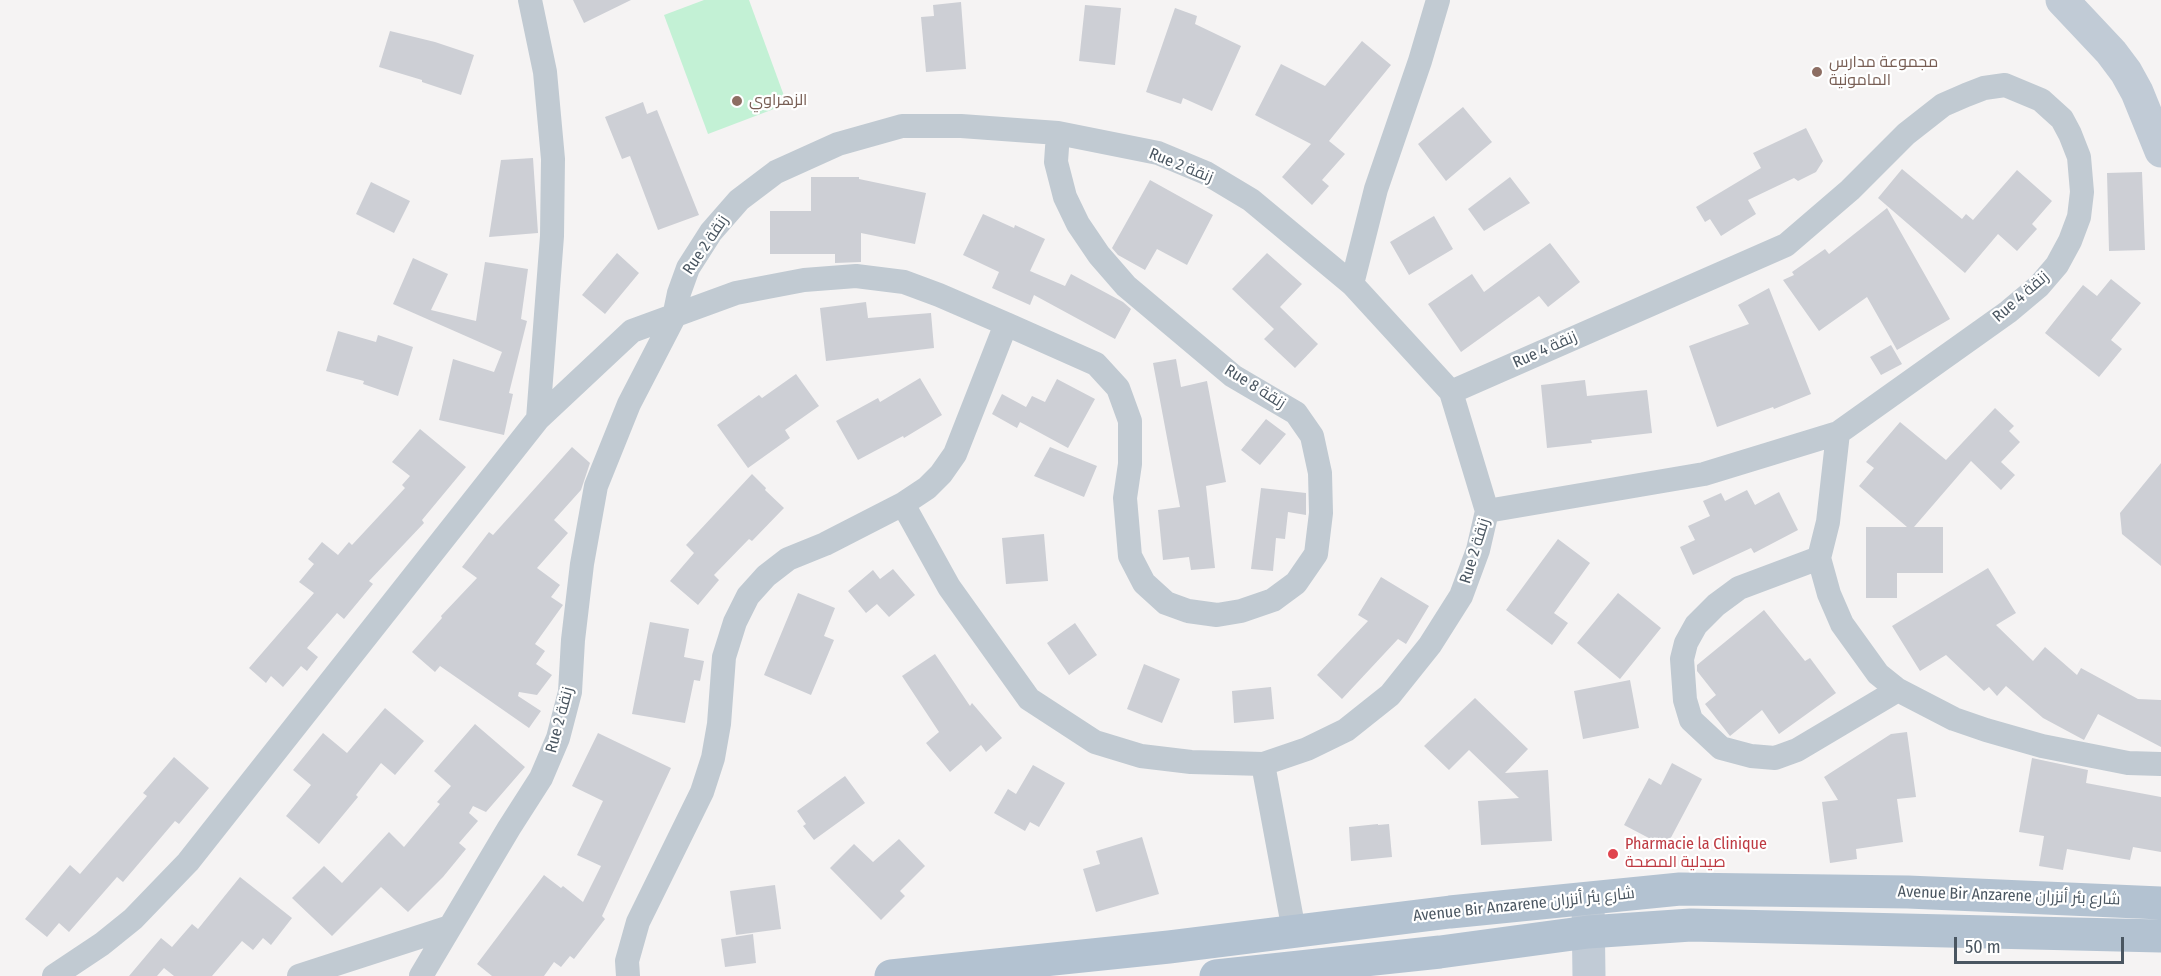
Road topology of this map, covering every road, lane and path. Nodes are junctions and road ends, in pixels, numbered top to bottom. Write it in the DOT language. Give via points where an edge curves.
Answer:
graph roads {
  1 [pos="530,0"];
  2 [pos="1438,0"];
  3 [pos="2062,0"];
  4 [pos="1058,133"];
  5 [pos="2161,151"];
  6 [pos="1352,284"];
  7 [pos="674,317"];
  8 [pos="1006,324"];
  9 [pos="1451,392"];
  10 [pos="538,419"];
  11 [pos="1838,434"];
  12 [pos="903,504"];
  13 [pos="1488,511"];
  14 [pos="1819,558"];
  15 [pos="1898,690"];
  16 [pos="1263,764"];
  17 [pos="2161,765"];
  18 [pos="1588,899"];
  19 [pos="2161,903"];
  20 [pos="450,927"];
  21 [pos="1294,931"];
  22 [pos="1588,932"];
  23 [pos="2161,936"];
  24 [pos="54,976"];
  25 [pos="299,976"];
  26 [pos="421,976"];
  27 [pos="628,976"];
  28 [pos="891,976"];
  29 [pos="1216,976"];
  30 [pos="1589,976"];
  1 -- 10 [label="street" via="544,72 553,159 551,257"];
  2 -- 6 [label="street" via="1376,189"];
  3 -- 5 [label="main road" via="2126,72"];
  4 -- 6 [label="street, Rue 2 زنقة" via="1158,153 1206,173 1251,201"];
  4 -- 7 [label="street, Rue 2 زنقة" via="902,126 838,144 776,172 739,200 711,232 688,268"];
  4 -- 8 [label="street, Rue 8 زنقة" via="1056,162 1065,197 1099,255 1126,286 1233,376 1296,413 1312,436 1320,473 1321,513 1316,554 1296,583 1274,600 1216,615 1167,603 1144,583 1130,556 1125,498 1130,421 1118,388 1096,364"];
  6 -- 9 [label="street, Rue 2 زنقة"];
  7 -- 8 [label="street, Rue 8 زنقة" via="736,293 804,280 856,276 904,282"];
  7 -- 10 [label="street, Rue 8 زنقة" via="632,331"];
  7 -- 20 [label="street, Rue 2 زنقة" via="628,404 596,486 582,564 570,692 558,738 541,778"];
  8 -- 12 [label="street" via="955,454 927,488"];
  9 -- 11 [label="street, Rue 4 زنقة" via="1786,245 1943,105 1984,88 2005,85 2041,100 2062,119 2079,157 2082,176 2079,217 2056,265 2039,286 2008,312"];
  9 -- 13 [label="street, Rue 2 زنقة"];
  10 -- 24 [label="street, Rue 8 زنقة" via="188,862 133,919"];
  11 -- 13 [label="street, Rue 4 زنقة" via="1704,474"];
  11 -- 14 [label="street" via="1828,522"];
  12 -- 16 [label="street, Rue 2 زنقة" via="949,587 1029,699 1095,742 1141,756"];
  12 -- 27 [label="street" via="788,559 748,596 724,657 713,758 702,792 638,922 627,961"];
  13 -- 16 [label="street, Rue 2 زنقة" via="1479,550 1461,596 1430,645 1390,695 1346,730"];
  14 -- 15 [label="street" via="1842,624 1878,674"];
  14 -- 15 [label="street" via="1738,588 1696,625 1682,659 1685,700 1691,720 1721,748 1775,758 1797,750"];
  15 -- 17 [label="street" via="1954,719 2042,746"];
  16 -- 21 [label="street"];
  18 -- 19 [label="main road, Avenue Bir Anzarene شارع بئر أنزران" via="1680,889 1908,892"];
  18 -- 21 [label="main road, Avenue Bir Anzarene شارع بئر أنزران"];
  18 -- 22 [label="main road"];
  20 -- 25 [label="street"];
  20 -- 26 [label="street, Rue 2 زنقة"];
  21 -- 28 [label="main road, Avenue Bir Anzarene شارع بئر أنزران"];
  22 -- 23 [label="main road, Avenue Bir Anzarene شارع بئر أنزران" via="1691,925"];
  22 -- 29 [label="main road, Avenue Bir Anzarene شارع بئر أنزران"];
  22 -- 30 [label="main road"];
}
